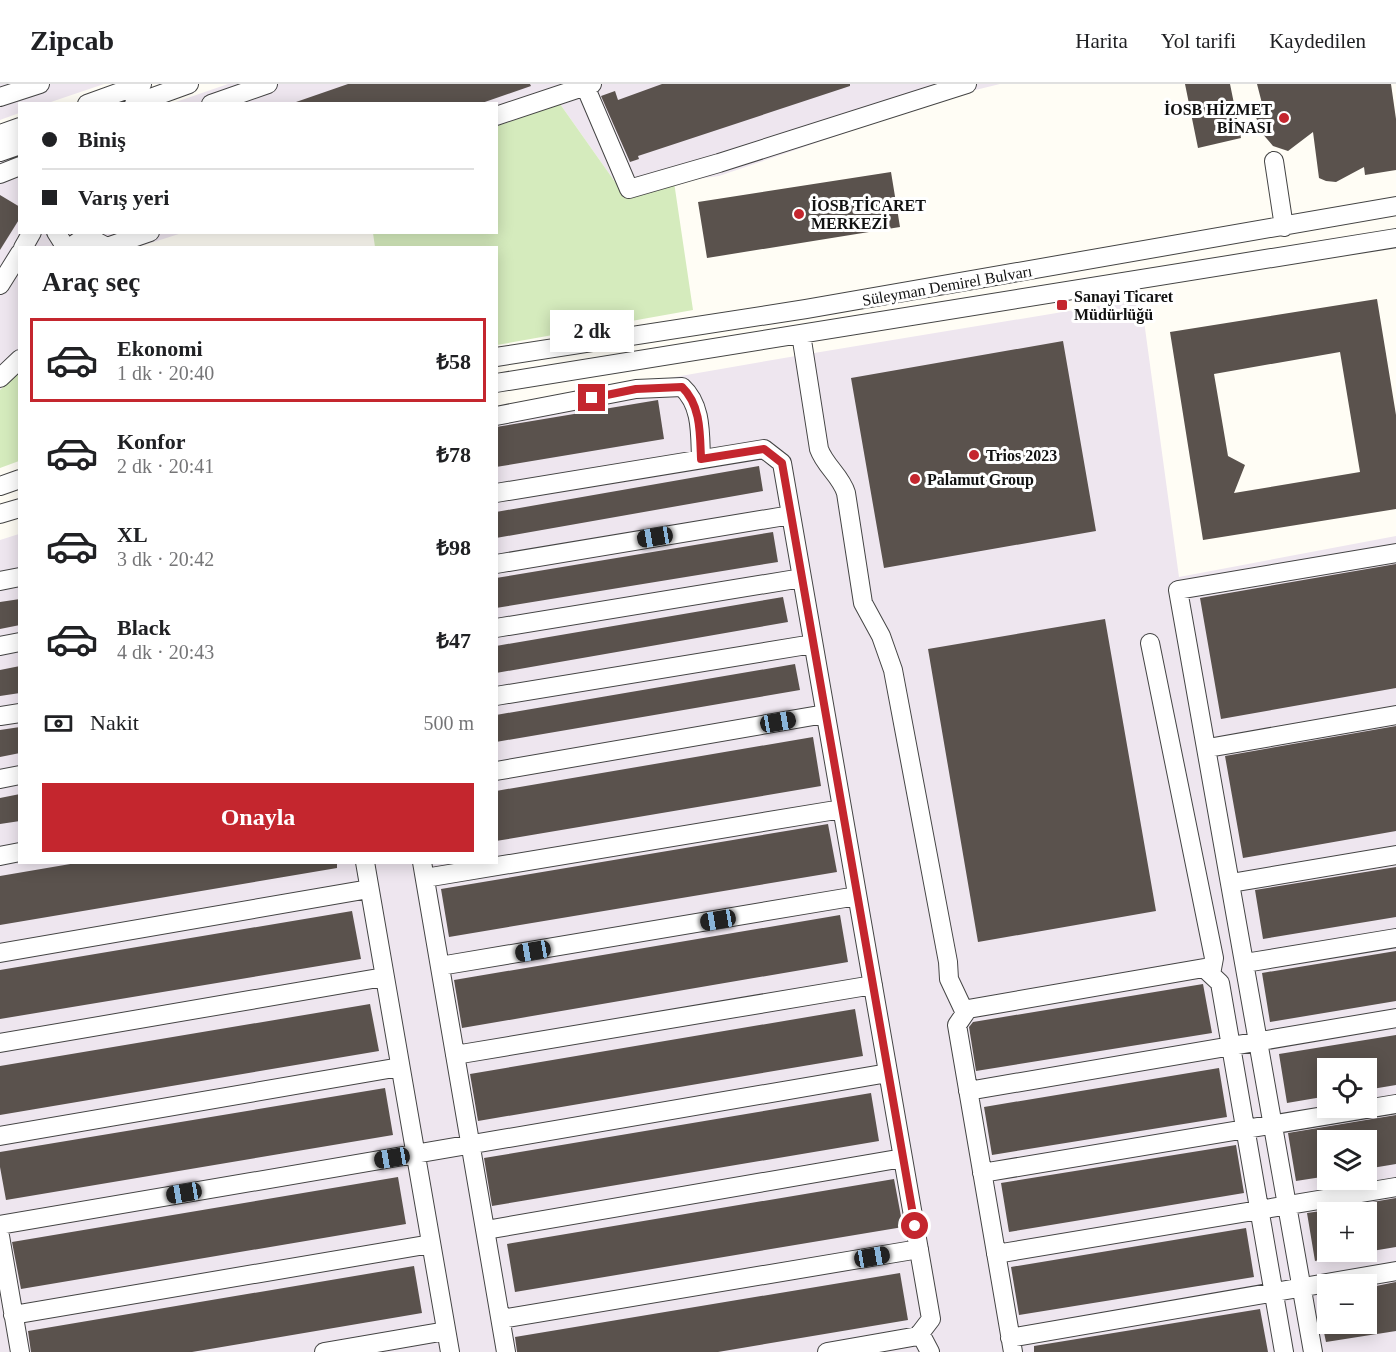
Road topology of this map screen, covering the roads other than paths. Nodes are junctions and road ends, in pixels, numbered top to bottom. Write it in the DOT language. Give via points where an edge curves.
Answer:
graph roads {
  1 [pos="40,84"];
  2 [pos="142,84"];
  3 [pos="189,84"];
  4 [pos="268,84"];
  5 [pos="967,84"];
  6 [pos="588,85"];
  7 [pos="0,97"];
  8 [pos="92,102"];
  9 [pos="140,102"];
  10 [pos="217,102"];
  11 [pos="498,115"];
  12 [pos="18,128"];
  13 [pos="0,134"];
  14 [pos="18,146"];
  15 [pos="0,152"];
  16 [pos="1274,161"];
  17 [pos="18,167"];
  18 [pos="0,174"];
  19 [pos="1396,206"];
  20 [pos="1284,227"];
  21 [pos="86,234"];
  22 [pos="144,234"];
  23 [pos="1396,238"];
  24 [pos="70,246"];
  25 [pos="105,246"];
  26 [pos="110,246"];
  27 [pos="18,256"];
  28 [pos="0,285"];
  29 [pos="801,334"];
  30 [pos="498,357"];
  31 [pos="18,361"];
  32 [pos="0,378"];
  33 [pos="498,383"];
  34 [pos="498,416"];
  35 [pos="701,459"];
  36 [pos="18,480"];
  37 [pos="0,486"];
  38 [pos="498,493"];
  39 [pos="18,509"];
  40 [pos="0,514"];
  41 [pos="791,515"];
  42 [pos="1396,553"];
  43 [pos="498,564"];
  44 [pos="18,577"];
  45 [pos="802,578"];
  46 [pos="0,581"];
  47 [pos="498,628"];
  48 [pos="18,642"];
  49 [pos="1150,643"];
  50 [pos="813,644"];
  51 [pos="0,646"];
  52 [pos="498,696"];
  53 [pos="18,713"];
  54 [pos="825,714"];
  55 [pos="1396,715"];
  56 [pos="0,716"];
  57 [pos="1208,748"];
  58 [pos="498,771"];
  59 [pos="18,775"];
  60 [pos="0,779"];
  61 [pos="842,809"];
  62 [pos="18,852"];
  63 [pos="1396,855"];
  64 [pos="0,856"];
  65 [pos="498,859"];
  66 [pos="364,864"];
  67 [pos="465,864"];
  68 [pos="424,870"];
  69 [pos="1231,883"];
  70 [pos="369,889"];
  71 [pos="857,896"];
  72 [pos="1396,938"];
  73 [pos="0,953"];
  74 [pos="1245,963"];
  75 [pos="440,966"];
  76 [pos="1211,974"];
  77 [pos="384,977"];
  78 [pos="873,985"];
  79 [pos="965,1013"];
  80 [pos="1396,1018"];
  81 [pos="1259,1041"];
  82 [pos="0,1043"];
  83 [pos="1231,1045"];
  84 [pos="455,1055"];
  85 [pos="400,1067"];
  86 [pos="888,1073"];
  87 [pos="968,1091"];
  88 [pos="1396,1104"];
  89 [pos="1273,1125"];
  90 [pos="1245,1130"];
  91 [pos="0,1136"];
  92 [pos="471,1144"];
  93 [pos="415,1154"];
  94 [pos="903,1158"];
  95 [pos="982,1173"];
  96 [pos="1396,1187"];
  97 [pos="1287,1206"];
  98 [pos="1258,1210"];
  99 [pos="0,1225"];
  100 [pos="486,1230"];
  101 [pos="0,1236"];
  102 [pos="431,1244"];
  103 [pos="918,1249"];
  104 [pos="996,1254"];
  105 [pos="1396,1271"];
  106 [pos="1302,1288"];
  107 [pos="1274,1293"];
  108 [pos="14,1316"];
  109 [pos="501,1319"];
  110 [pos="446,1331"];
  111 [pos="920,1333"];
  112 [pos="1012,1345"];
  113 [pos="20,1352"];
  114 [pos="324,1352"];
  115 [pos="450,1352"];
  116 [pos="507,1352"];
  117 [pos="827,1352"];
  118 [pos="930,1352"];
  119 [pos="1284,1352"];
  120 [pos="1313,1352"];
  1 -- 7 [label="street"];
  2 -- 8 [label="street"];
  3 -- 9 [label="street"];
  4 -- 10 [label="street"];
  5 -- 6 [label="street" via="629,189"];
  6 -- 11 [label="street"];
  12 -- 13 [label="street"];
  14 -- 15 [label="street"];
  16 -- 20 [label="street"];
  17 -- 18 [label="street"];
  19 -- 20 [label="street, Süleyman Demirel Bulvarı"];
  20 -- 30 [label="street, Süleyman Demirel Bulvarı" via="806,309"];
  21 -- 24 [label="street"];
  21 -- 25 [label="street"];
  22 -- 26 [label="street"];
  23 -- 29 [label="street, Süleyman Demirel Bulvarı"];
  27 -- 28 [label="street"];
  29 -- 33 [label="street, Süleyman Demirel Bulvarı"];
  29 -- 79 [label="street" via="819,449 844,486 863,603 893,670 949,979"];
  31 -- 32 [label="street"];
  34 -- 35 [label="street" via="636,389 682,387 697,410"];
  35 -- 38 [label="street"];
  35 -- 41 [label="street" via="764,449 782,463"];
  36 -- 37 [label="street"];
  39 -- 40 [label="street"];
  41 -- 43 [label="street"];
  41 -- 45 [label="street"];
  42 -- 57 [label="street" via="1178,590"];
  44 -- 46 [label="street"];
  45 -- 47 [label="street"];
  45 -- 50 [label="street"];
  48 -- 51 [label="street"];
  49 -- 76 [label="street" via="1214,958"];
  50 -- 52 [label="street"];
  50 -- 54 [label="street"];
  53 -- 56 [label="street"];
  54 -- 58 [label="street"];
  54 -- 61 [label="street"];
  55 -- 57 [label="street"];
  57 -- 69 [label="street"];
  59 -- 60 [label="street"];
  61 -- 65 [label="street"];
  61 -- 71 [label="street"];
  62 -- 64 [label="street"];
  63 -- 69 [label="street"];
  66 -- 70 [label="street"];
  67 -- 68 [label="street"];
  68 -- 75 [label="street"];
  69 -- 74 [label="street"];
  70 -- 73 [label="street"];
  70 -- 77 [label="street"];
  71 -- 75 [label="street"];
  71 -- 78 [label="street"];
  72 -- 74 [label="street"];
  74 -- 81 [label="street"];
  75 -- 84 [label="street"];
  76 -- 79 [label="street" via="1204,968 968,1009"];
  76 -- 83 [label="street" via="1220,983"];
  77 -- 82 [label="street"];
  77 -- 85 [label="street"];
  78 -- 84 [label="street"];
  78 -- 86 [label="street"];
  79 -- 87 [label="street" via="957,1025"];
  80 -- 81 [label="street"];
  81 -- 83 [label="street"];
  81 -- 89 [label="street"];
  83 -- 87 [label="street"];
  83 -- 90 [label="street"];
  84 -- 92 [label="street"];
  85 -- 91 [label="street"];
  85 -- 93 [label="street"];
  86 -- 92 [label="street"];
  86 -- 94 [label="street"];
  87 -- 95 [label="street"];
  88 -- 89 [label="street"];
  89 -- 90 [label="street"];
  89 -- 97 [label="street"];
  90 -- 95 [label="street"];
  90 -- 98 [label="street"];
  92 -- 93 [label="street"];
  92 -- 100 [label="street"];
  93 -- 99 [label="street"];
  93 -- 102 [label="street"];
  94 -- 100 [label="street"];
  94 -- 103 [label="street"];
  95 -- 104 [label="street"];
  96 -- 97 [label="street"];
  97 -- 98 [label="street"];
  97 -- 106 [label="street"];
  98 -- 104 [label="street"];
  98 -- 107 [label="street"];
  100 -- 109 [label="street"];
  101 -- 108 [label="street"];
  102 -- 108 [label="street"];
  102 -- 110 [label="street"];
  103 -- 109 [label="street"];
  103 -- 111 [label="street" via="931,1319"];
  104 -- 112 [label="street"];
  105 -- 106 [label="street"];
  106 -- 107 [label="street"];
  106 -- 120 [label="street"];
  107 -- 112 [label="street"];
  107 -- 119 [label="street"];
  108 -- 113 [label="street"];
  109 -- 116 [label="street"];
  110 -- 114 [label="street"];
  110 -- 115 [label="street"];
  111 -- 117 [label="street"];
  111 -- 118 [label="street"];
}
